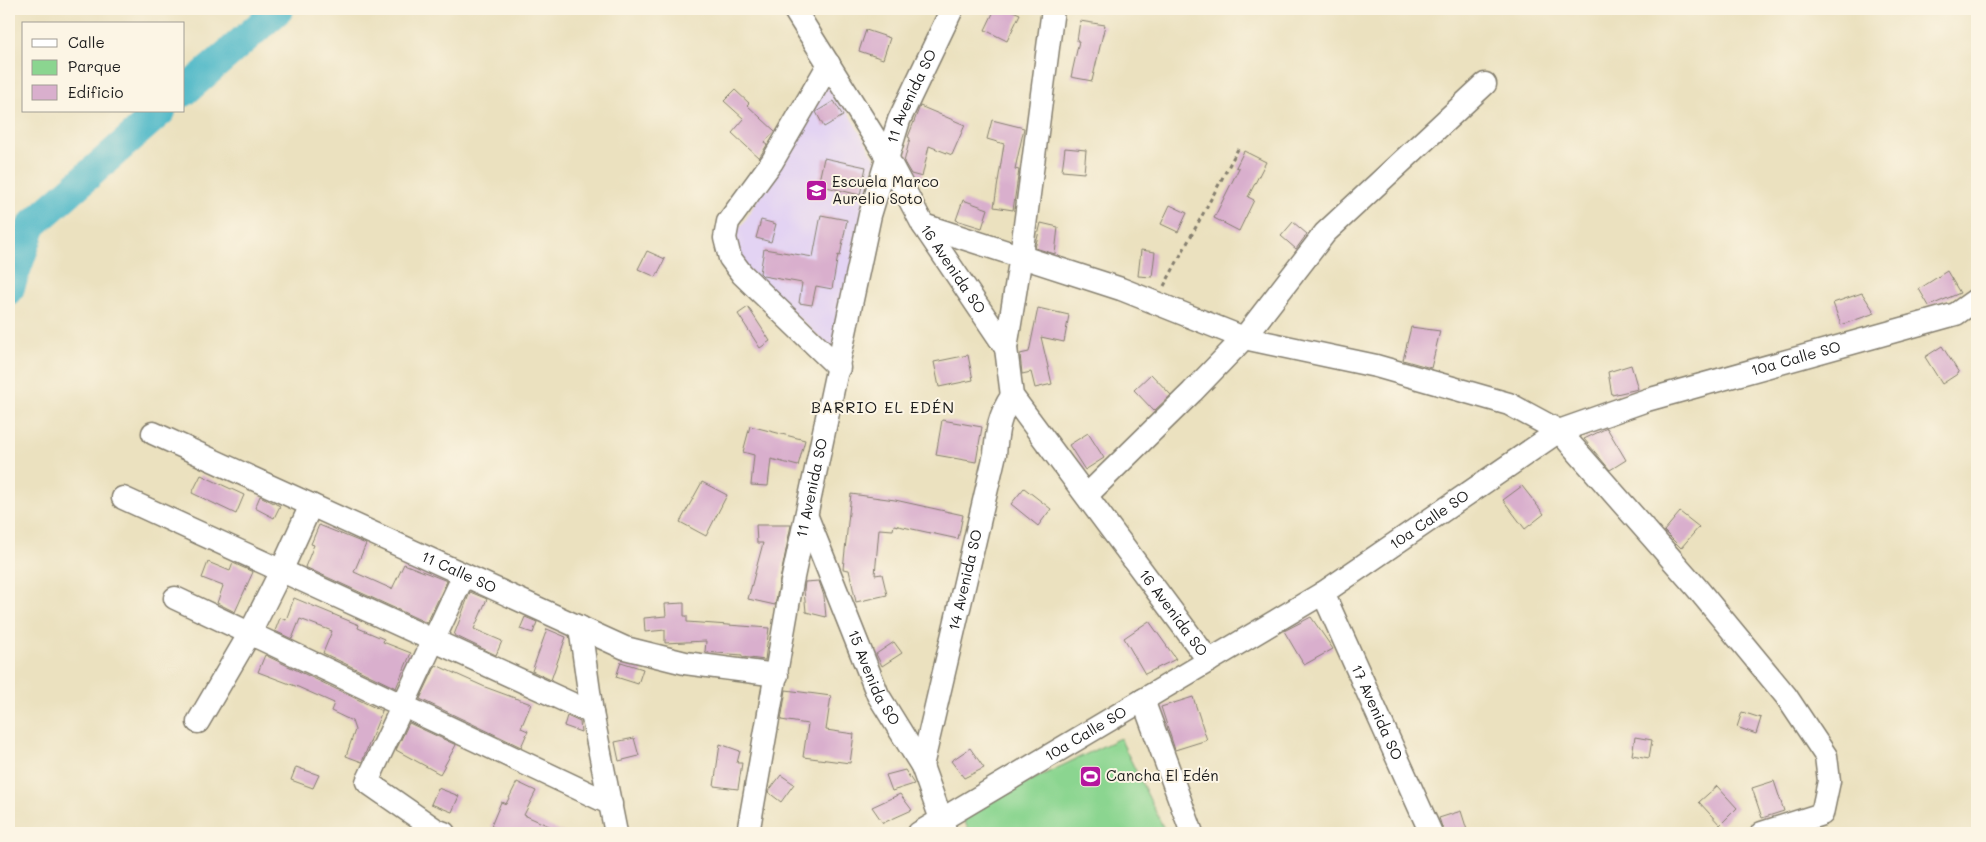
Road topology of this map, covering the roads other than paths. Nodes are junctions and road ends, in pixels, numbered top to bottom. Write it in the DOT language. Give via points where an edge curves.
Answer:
graph roads {
  1 [pos="794,9"];
  2 [pos="952,9"];
  3 [pos="1054,9"];
  4 [pos="829,64"];
  5 [pos="1485,84"];
  6 [pos="888,159"];
  7 [pos="923,225"];
  8 [pos="1021,256"];
  9 [pos="1977,299"];
  10 [pos="1244,338"];
  11 [pos="1006,348"];
  12 [pos="838,368"];
  13 [pos="1012,396"];
  14 [pos="1559,431"];
  15 [pos="153,433"];
  16 [pos="1087,495"];
  17 [pos="123,498"];
  18 [pos="310,505"];
  19 [pos="807,517"];
  20 [pos="282,570"];
  21 [pos="464,575"];
  22 [pos="1323,593"];
  23 [pos="175,598"];
  24 [pos="580,627"];
  25 [pos="250,633"];
  26 [pos="432,640"];
  27 [pos="1209,661"];
  28 [pos="777,676"];
  29 [pos="1143,700"];
  30 [pos="402,706"];
  31 [pos="592,713"];
  32 [pos="198,722"];
  33 [pos="922,766"];
  34 [pos="611,804"];
  35 [pos="944,827"];
  36 [pos="439,832"];
  37 [pos="616,833"];
  38 [pos="748,833"];
  39 [pos="919,833"];
  40 [pos="1192,833"];
  41 [pos="1431,833"];
  42 [pos="1762,833"];
  1 -- 4 [label="street, 16 Avenida SO"];
  2 -- 6 [label="street, 11 Avenida SO" via="899,120"];
  3 -- 8 [label="street"];
  4 -- 6 [label="street, 16 Avenida SO"];
  4 -- 12 [label="street" via="772,162 728,222 725,238 730,258 742,274"];
  5 -- 10 [label="street" via="1325,233"];
  6 -- 7 [label="street, 16 Avenida SO"];
  6 -- 12 [label="street, 11 Avenida SO" via="870,215"];
  7 -- 8 [label="street"];
  7 -- 11 [label="street, 16 Avenida SO"];
  8 -- 10 [label="street" via="1121,289"];
  8 -- 11 [label="street"];
  9 -- 14 [label="street, 10a Calle SO" via="1956,314 1647,400"];
  10 -- 14 [label="street" via="1376,366 1509,404"];
  10 -- 16 [label="street"];
  11 -- 13 [label="street"];
  12 -- 19 [label="street, 11 Avenida SO"];
  13 -- 16 [label="street, 16 Avenida SO"];
  13 -- 33 [label="street, 14 Avenida SO" via="1003,409 998,426 995,454"];
  14 -- 22 [label="street, 10a Calle SO"];
  14 -- 42 [label="street" via="1696,586 1786,696 1826,756 1829,781 1822,814"];
  15 -- 18 [label="street, 11 Calle SO"];
  16 -- 27 [label="street, 16 Avenida SO"];
  17 -- 20 [label="street"];
  18 -- 20 [label="street"];
  18 -- 21 [label="street, 11 Calle SO"];
  19 -- 28 [label="street, 11 Avenida SO" via="792,582"];
  19 -- 33 [label="street, 15 Avenida SO" via="878,695"];
  20 -- 25 [label="street"];
  20 -- 26 [label="street"];
  21 -- 24 [label="street, 11 Calle SO"];
  21 -- 26 [label="street"];
  22 -- 27 [label="street, 10a Calle SO"];
  22 -- 41 [label="street, 17 Avenida SO"];
  23 -- 25 [label="street"];
  24 -- 28 [label="street, 11 Calle SO" via="625,648 685,663"];
  24 -- 31 [label="street"];
  25 -- 30 [label="street"];
  25 -- 32 [label="street"];
  26 -- 30 [label="street"];
  26 -- 31 [label="street"];
  27 -- 29 [label="street, 10a Calle SO"];
  28 -- 38 [label="street, 11 Avenida SO"];
  29 -- 35 [label="street, 10a Calle SO"];
  29 -- 40 [label="street"];
  30 -- 34 [label="street"];
  30 -- 36 [label="street" via="366,782"];
  31 -- 34 [label="street"];
  33 -- 35 [label="street, 15 Avenida SO"];
  34 -- 37 [label="street"];
  35 -- 39 [label="street, 10a Calle SO"];
}
